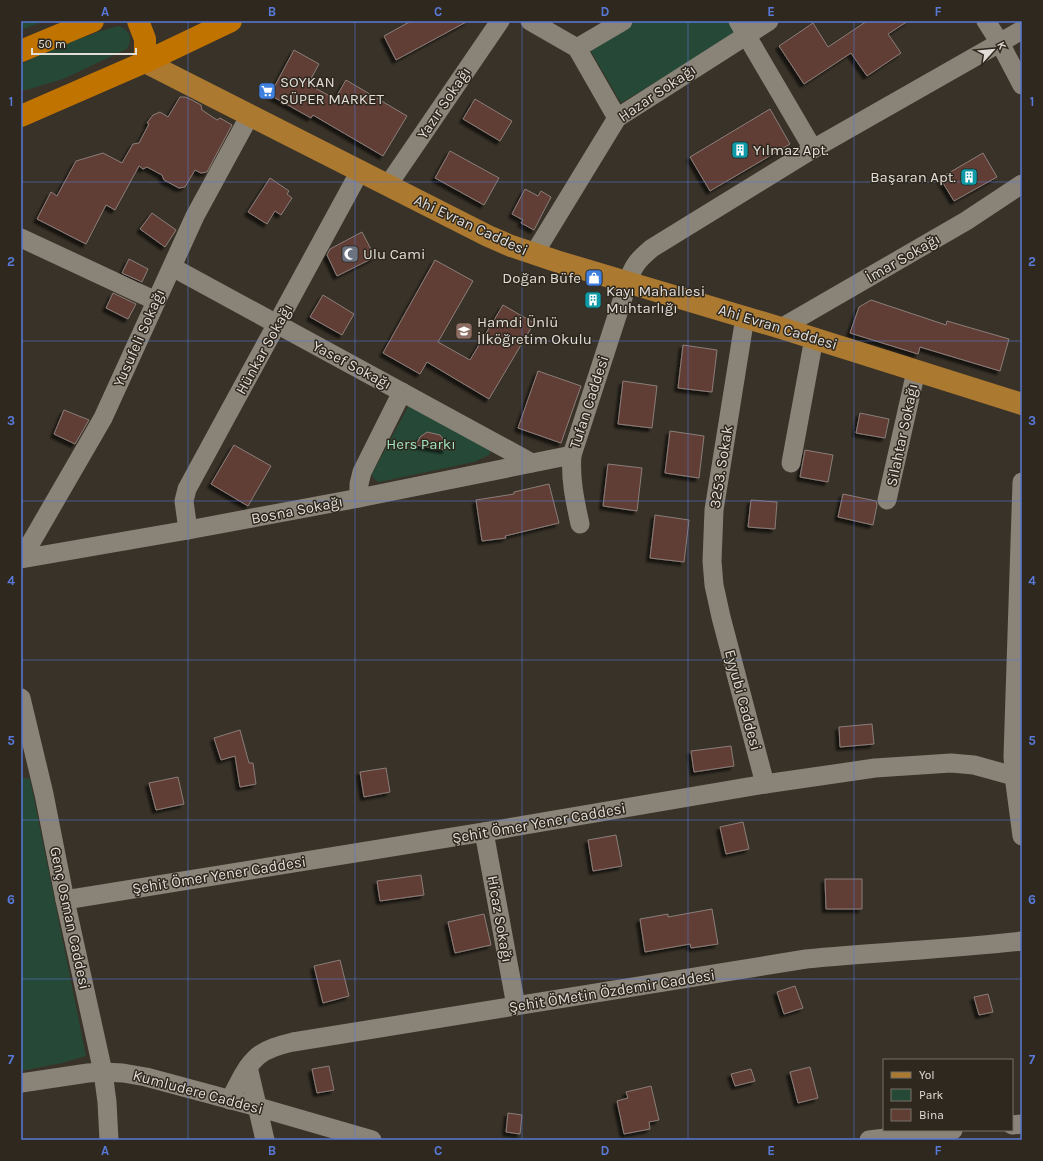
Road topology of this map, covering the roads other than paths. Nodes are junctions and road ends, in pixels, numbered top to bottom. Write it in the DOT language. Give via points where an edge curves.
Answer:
graph roads {
  1 [pos="94,21"];
  2 [pos="138,21"];
  3 [pos="231,21"];
  4 [pos="500,21"];
  5 [pos="530,21"];
  6 [pos="623,21"];
  7 [pos="769,21"];
  8 [pos="986,21"];
  9 [pos="742,28"];
  10 [pos="1022,30"];
  11 [pos="1000,42"];
  12 [pos="577,48"];
  13 [pos="21,51"];
  14 [pos="145,62"];
  15 [pos="1022,85"];
  16 [pos="250,115"];
  17 [pos="21,116"];
  18 [pos="616,118"];
  19 [pos="813,149"];
  20 [pos="360,171"];
  21 [pos="1022,184"];
  22 [pos="388,185"];
  23 [pos="21,238"];
  24 [pos="534,254"];
  25 [pos="172,267"];
  26 [pos="628,282"];
  27 [pos="156,301"];
  28 [pos="745,317"];
  29 [pos="278,325"];
  30 [pos="781,328"];
  31 [pos="814,338"];
  32 [pos="916,371"];
  33 [pos="402,392"];
  34 [pos="1022,404"];
  35 [pos="572,455"];
  36 [pos="532,463"];
  37 [pos="791,463"];
  38 [pos="1022,482"];
  39 [pos="359,498"];
  40 [pos="887,500"];
  41 [pos="580,524"];
  42 [pos="188,530"];
  43 [pos="21,558"];
  44 [pos="721,617"];
  45 [pos="21,698"];
  46 [pos="25,733"];
  47 [pos="1014,776"];
  48 [pos="765,784"];
  49 [pos="484,832"];
  50 [pos="1022,836"];
  51 [pos="65,900"];
  52 [pos="1022,941"];
  53 [pos="516,1006"];
  54 [pos="248,1067"];
  55 [pos="103,1072"];
  56 [pos="21,1083"];
  57 [pos="230,1100"];
  58 [pos="258,1107"];
  59 [pos="945,1131"];
  60 [pos="109,1140"];
  61 [pos="265,1140"];
  62 [pos="372,1140"];
  63 [pos="869,1140"];
  1 -- 13 [label="highway"];
  2 -- 14 [label="highway" via="146,39"];
  3 -- 14 [label="highway"];
  4 -- 22 [label="street, Yazır Sokağı"];
  5 -- 12 [label="street"];
  6 -- 12 [label="street"];
  7 -- 9 [label="street, Hazar Sokağı"];
  8 -- 11 [label="street"];
  9 -- 18 [label="street, Hazar Sokağı"];
  9 -- 19 [label="street"];
  10 -- 11 [label="street, Tufan Caddesi"];
  11 -- 15 [label="street"];
  11 -- 19 [label="street, Tufan Caddesi"];
  12 -- 18 [label="street"];
  14 -- 16 [label="main road, Ahi Evran Caddesi"];
  14 -- 17 [label="highway"];
  16 -- 20 [label="main road, Ahi Evran Caddesi"];
  16 -- 25 [label="street, Yusufeli Sokağı" via="195,216"];
  18 -- 24 [label="street, Hazar Sokağı"];
  19 -- 26 [label="street, Tufan Caddesi" via="652,248 638,259"];
  20 -- 22 [label="main road, Ahi Evran Caddesi"];
  20 -- 29 [label="street, Hünkar Sokağı"];
  21 -- 30 [label="street, İmar Sokağı" via="966,222"];
  22 -- 24 [label="main road, Ahi Evran Caddesi" via="488,236"];
  23 -- 27 [label="street"];
  24 -- 26 [label="main road, Ahi Evran Caddesi"];
  25 -- 27 [label="street, Yusufeli Sokağı"];
  25 -- 29 [label="street, Yasef Sokağı"];
  26 -- 28 [label="main road, Ahi Evran Caddesi"];
  26 -- 35 [label="street, Tufan Caddesi"];
  27 -- 43 [label="street, Yusufeli Sokağı" via="103,418"];
  28 -- 30 [label="main road, Ahi Evran Caddesi"];
  28 -- 44 [label="street, 3253. Sokak" via="714,510 712,561"];
  29 -- 33 [label="street, Yasef Sokağı"];
  29 -- 42 [label="street, Hünkar Sokağı" via="187,489 184,501"];
  30 -- 31 [label="main road, Ahi Evran Caddesi"];
  31 -- 32 [label="main road, Ahi Evran Caddesi"];
  31 -- 37 [label="street"];
  32 -- 34 [label="main road, Ahi Evran Caddesi"];
  32 -- 40 [label="street, Silahtar Sokağı"];
  33 -- 36 [label="street, Yasef Sokağı"];
  33 -- 39 [label="street" via="362,472 358,484"];
  35 -- 36 [label="street, Bosna Sokağı"];
  35 -- 41 [label="street, Tufan Caddesi" via="572,492"];
  36 -- 39 [label="street, Bosna Sokağı"];
  38 -- 47 [label="street"];
  39 -- 42 [label="street, Bosna Sokağı"];
  42 -- 43 [label="street, Bosna Sokağı"];
  44 -- 48 [label="street, Eyyubi Caddesi"];
  45 -- 46 [label="street, Genç Osman Caddesi"];
  46 -- 51 [label="street, Genç Osman Caddesi" via="44,794"];
  47 -- 48 [label="street, Şehit Ömer Yener Caddesi" via="951,763 875,768"];
  47 -- 50 [label="street"];
  48 -- 49 [label="street, Şehit Ömer Yener Caddesi"];
  49 -- 51 [label="street, Şehit Ömer Yener Caddesi"];
  49 -- 53 [label="street, Hicaz Sokağı"];
  51 -- 55 [label="street, Genç Osman Caddesi"];
  52 -- 53 [label="street, Şehit ÖMetin Özdemir Caddesi" via="806,959"];
  53 -- 54 [label="street, Şehit ÖMetin Özdemir Caddesi" via="293,1042 263,1053"];
  54 -- 57 [label="street, Şehit ÖMetin Özdemir Caddesi"];
  54 -- 58 [label="street"];
  55 -- 56 [label="street, Kumludere Caddesi"];
  55 -- 57 [label="street, Kumludere Caddesi" via="146,1077"];
  55 -- 60 [label="street, Genç Osman Caddesi"];
  57 -- 58 [label="street, Kumludere Caddesi"];
  58 -- 61 [label="street"];
  58 -- 62 [label="street, Kumludere Caddesi"];
  59 -- 63 [label="street"];
}
